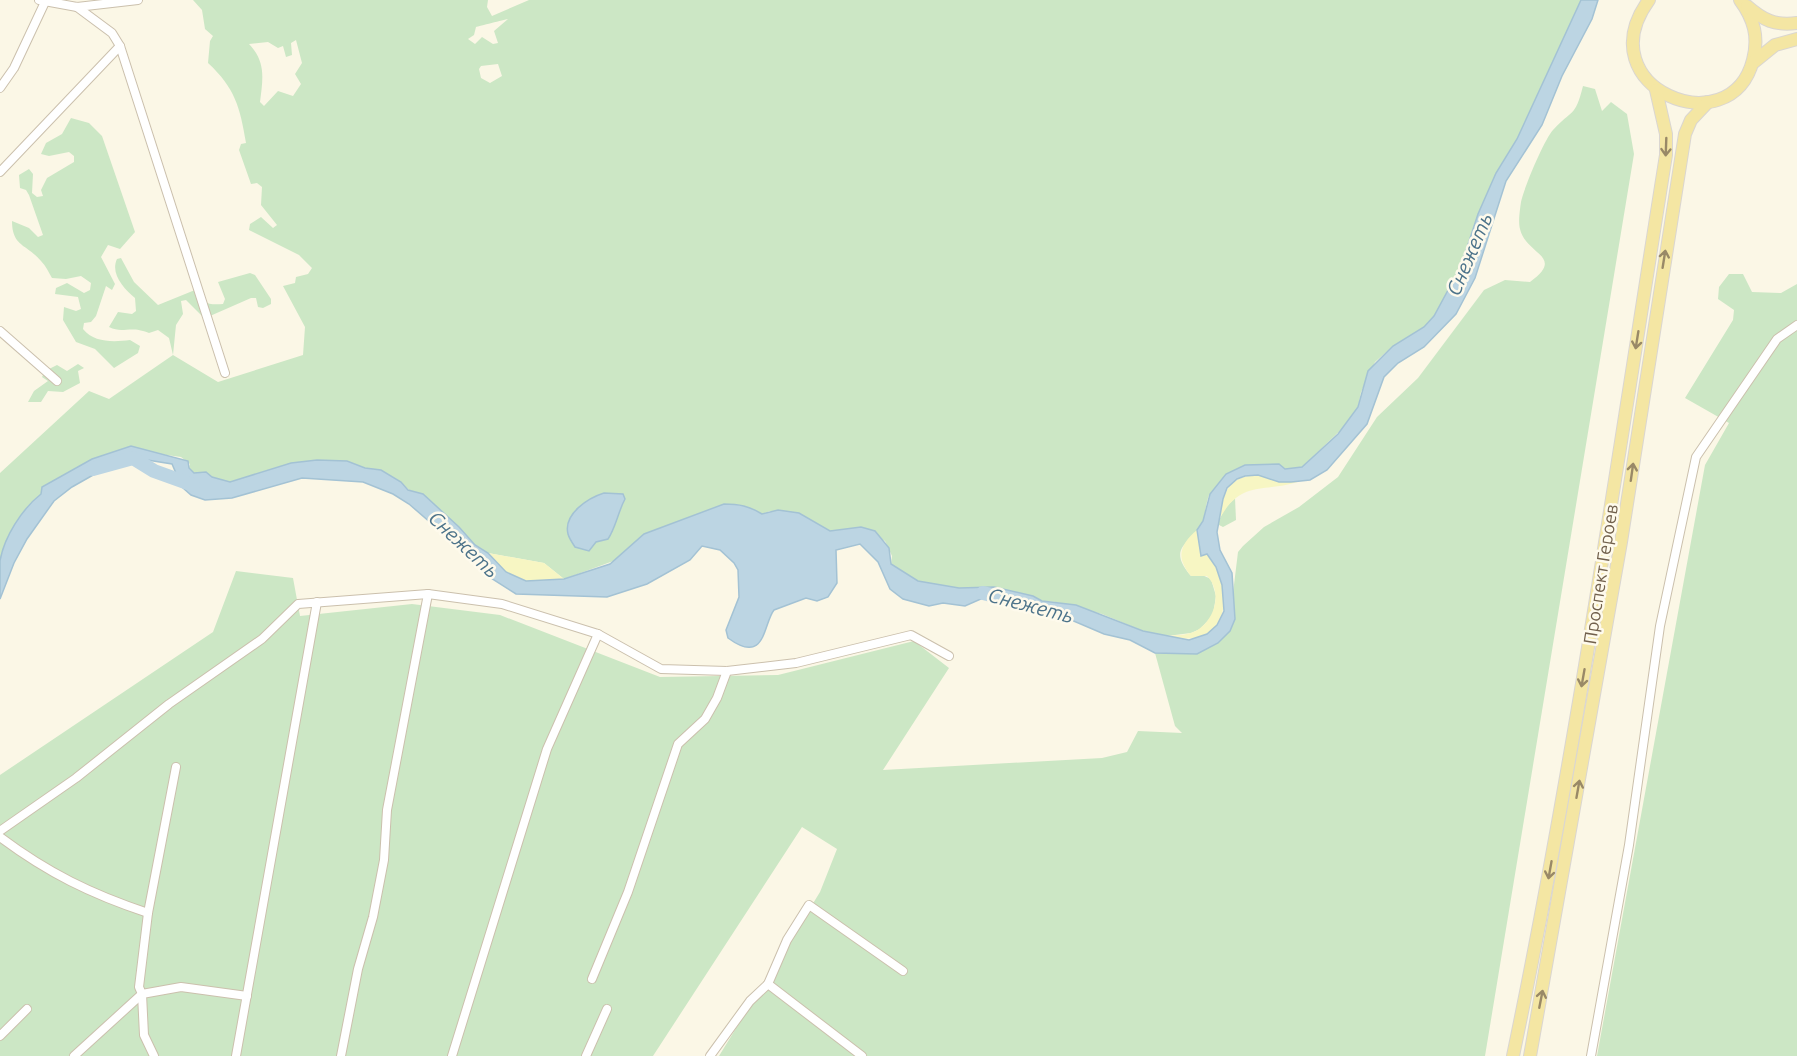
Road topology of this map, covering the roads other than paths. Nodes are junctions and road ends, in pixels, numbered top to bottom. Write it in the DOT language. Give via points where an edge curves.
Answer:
graph roads {
  1 [pos="138,0"];
  2 [pos="1649,0"];
  3 [pos="1740,0"];
  4 [pos="42,1"];
  5 [pos="126,1"];
  6 [pos="77,7"];
  7 [pos="1797,23"];
  8 [pos="1797,39"];
  9 [pos="120,46"];
  10 [pos="1752,65"];
  11 [pos="0,88"];
  12 [pos="1656,90"];
  13 [pos="1708,102"];
  14 [pos="0,172"];
  15 [pos="1797,325"];
  16 [pos="0,331"];
  17 [pos="225,373"];
  18 [pos="57,381"];
  19 [pos="428,594"];
  20 [pos="317,602"];
  21 [pos="598,634"];
  22 [pos="949,656"];
  23 [pos="727,671"];
  24 [pos="176,767"];
  25 [pos="0,831"];
  26 [pos="0,837"];
  27 [pos="148,913"];
  28 [pos="903,971"];
  29 [pos="592,979"];
  30 [pos="768,984"];
  31 [pos="142,994"];
  32 [pos="247,996"];
  33 [pos="27,1009"];
  34 [pos="608,1010"];
  35 [pos="0,1036"];
  36 [pos="74,1056"];
  37 [pos="154,1056"];
  38 [pos="236,1056"];
  39 [pos="341,1056"];
  40 [pos="452,1056"];
  41 [pos="586,1056"];
  42 [pos="711,1056"];
  43 [pos="862,1056"];
  44 [pos="1513,1056"];
  45 [pos="1530,1056"];
  46 [pos="1591,1056"];
  1 -- 5 [label="street"];
  2 -- 12 [label="main road, Проспект Героев" via="1637,22 1633,47 1644,78"];
  3 -- 7 [label="main road" via="1761,19 1780,25"];
  3 -- 10 [label="main road" via="1755,30"];
  4 -- 6 [label="street"];
  4 -- 11 [label="street" via="14,68"];
  5 -- 6 [label="street"];
  6 -- 9 [label="street" via="112,33"];
  8 -- 10 [label="main road, Проспект Героев" via="1775,45"];
  9 -- 14 [label="street"];
  9 -- 17 [label="street"];
  10 -- 13 [label="main road, Проспект Героев" via="1730,92"];
  12 -- 13 [label="main road" via="1672,99"];
  12 -- 44 [label="main road, Проспект Героев, one-way" via="1666,134 1666,155 1607,540 1540,926"];
  45 -- 13 [label="main road, Проспект Героев, one-way" via="1621,542 1684,134"];
  15 -- 46 [label="street" via="1777,339 1696,457 1660,626 1629,844"];
  16 -- 18 [label="street"];
  19 -- 20 [label="street"];
  19 -- 21 [label="street" via="502,603"];
  19 -- 39 [label="street" via="387,810 384,860"];
  20 -- 25 [label="street" via="298,604 262,639 168,704 76,778"];
  20 -- 32 [label="street"];
  21 -- 23 [label="street" via="661,669"];
  21 -- 40 [label="street" via="547,749"];
  22 -- 23 [label="street" via="911,635 796,663"];
  23 -- 29 [label="street" via="705,719 678,744 628,892"];
  24 -- 27 [label="street"];
  26 -- 27 [label="street" via="40,867"];
  27 -- 31 [label="street" via="139,987"];
  28 -- 30 [label="street" via="809,906 787,940"];
  30 -- 42 [label="street" via="750,1001"];
  30 -- 43 [label="street"];
  31 -- 32 [label="street" via="182,987"];
  31 -- 36 [label="street"];
  31 -- 37 [label="street" via="144,1035"];
  32 -- 38 [label="street"];
  33 -- 35 [label="street"];
  34 -- 41 [label="street"];
}
